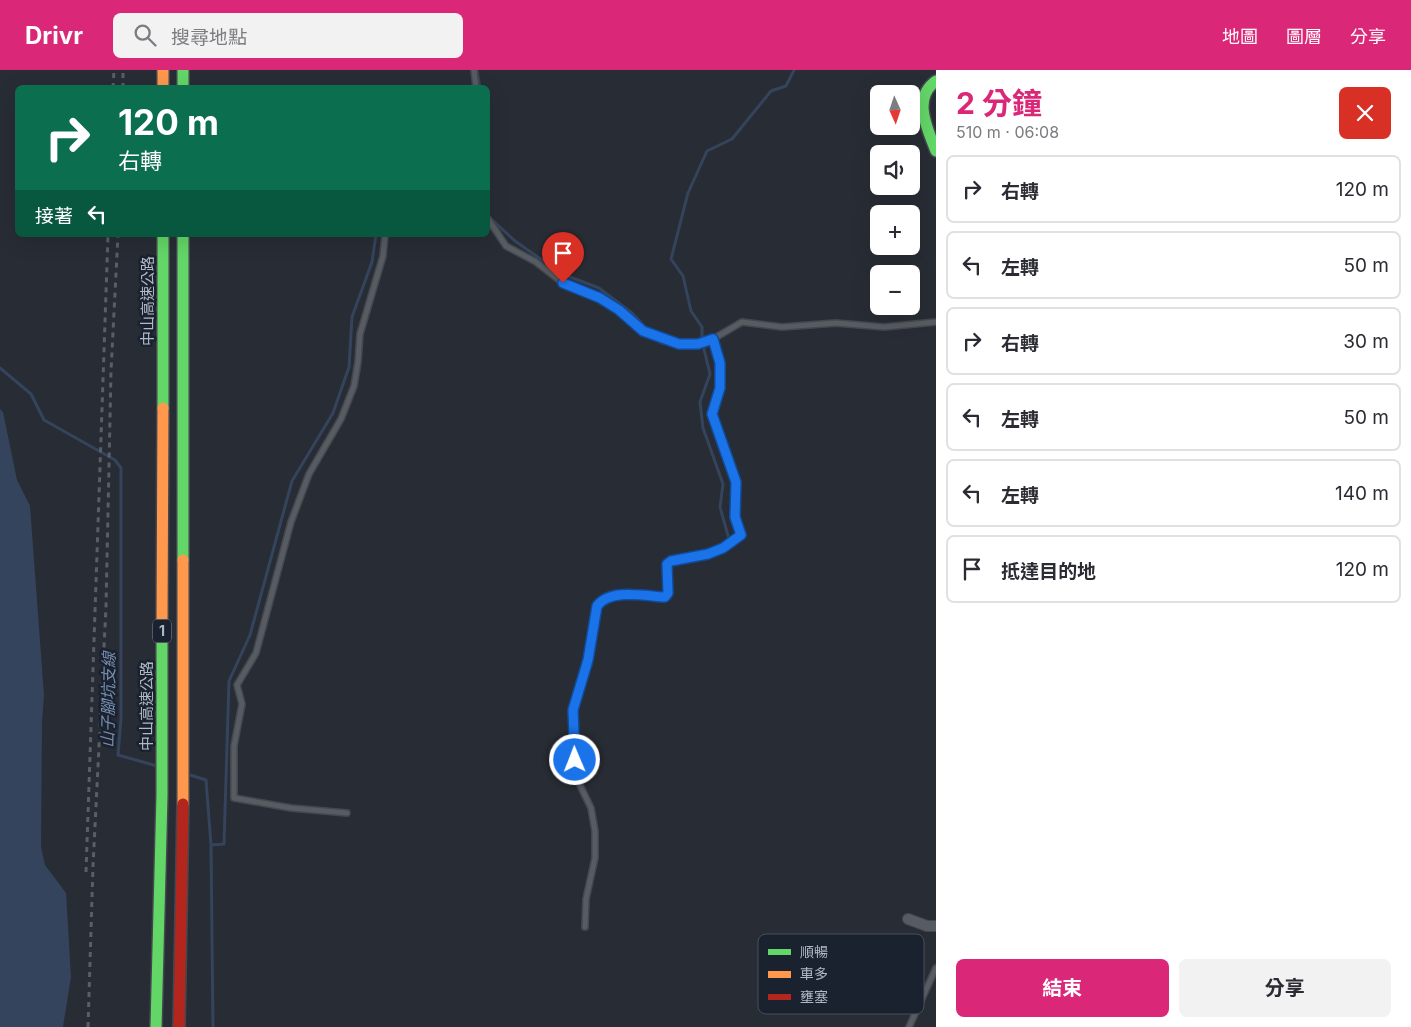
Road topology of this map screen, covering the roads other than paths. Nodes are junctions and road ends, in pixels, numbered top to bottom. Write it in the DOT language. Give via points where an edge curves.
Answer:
graph roads {
  1 [pos="163,70"];
  2 [pos="183,70"];
  3 [pos="474,70"];
  4 [pos="936,82"];
  5 [pos="163,85"];
  6 [pos="183,85"];
  7 [pos="476,85"];
  8 [pos="936,151"];
  9 [pos="490,222"];
  10 [pos="163,237"];
  11 [pos="183,237"];
  12 [pos="385,237"];
  13 [pos="936,322"];
  14 [pos="713,339"];
  15 [pos="347,813"];
  16 [pos="908,919"];
  17 [pos="936,926"];
  18 [pos="585,927"];
  19 [pos="936,968"];
  20 [pos="924,995"];
  21 [pos="916,1014"];
  22 [pos="156,1027"];
  23 [pos="178,1027"];
  24 [pos="910,1027"];
  1 -- 5 [label="main road"];
  2 -- 6 [label="main road"];
  3 -- 7 [label="lane"];
  4 -- 8 [label="main road" via="926,89 922,101"];
  9 -- 14 [label="lane" via="506,246 536,262 563,283 600,298 643,331 679,344 698,344"];
  10 -- 22 [label="main road, 中山高速公路 / 1" via="162,786"];
  11 -- 23 [label="main road, 1" via="183,846"];
  12 -- 15 [label="lane" via="383,256 360,334 354,386 341,419 309,474 291,522 256,653 237,685 242,704 234,746 234,798"];
  13 -- 14 [label="lane" via="884,327 836,323 782,327 742,322"];
  14 -- 18 [label="lane" via="720,363 720,388 712,414 736,482 735,517 741,535 708,554 667,564 668,593 665,597 620,595 608,597 597,606 588,660 573,710 577,779 592,808 595,831 595,858 586,899"];
  16 -- 17 [label="street"];
  19 -- 20 [label="lane"];
  21 -- 24 [label="lane"];
}
